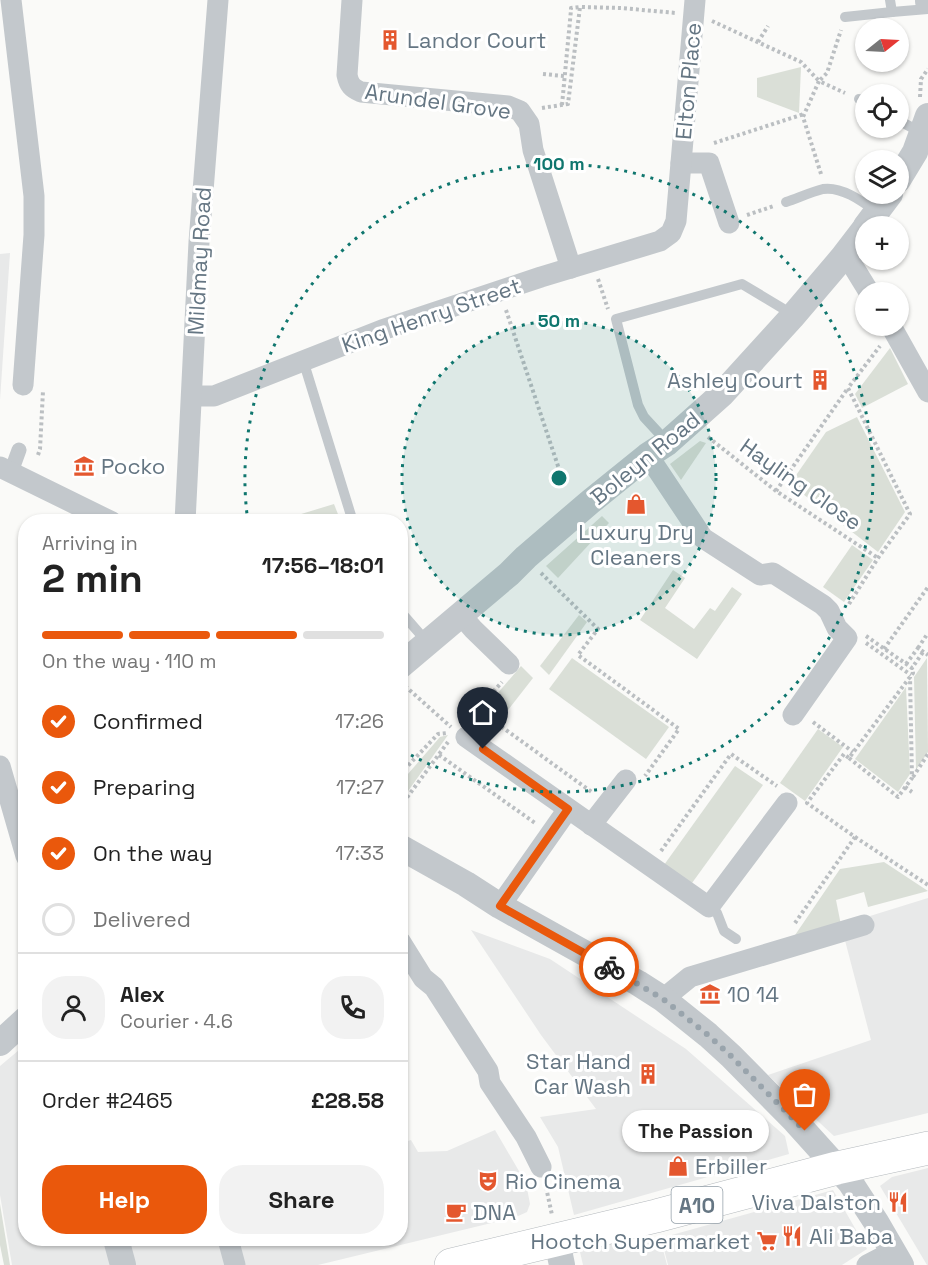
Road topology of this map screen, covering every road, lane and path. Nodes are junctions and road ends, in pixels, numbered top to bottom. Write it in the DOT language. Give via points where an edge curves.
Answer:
graph roads {
  1 [pos="11,0"];
  2 [pos="219,0"];
  3 [pos="352,0"];
  4 [pos="890,0"];
  5 [pos="579,7"];
  6 [pos="695,7"];
  7 [pos="928,9"];
  8 [pos="892,12"];
  9 [pos="845,17"];
  10 [pos="768,26"];
  11 [pos="758,42"];
  12 [pos="543,74"];
  13 [pos="564,76"];
  14 [pos="819,81"];
  15 [pos="855,98"];
  16 [pos="562,105"];
  17 [pos="805,114"];
  18 [pos="523,116"];
  19 [pos="909,122"];
  20 [pos="925,125"];
  21 [pos="708,145"];
  22 [pos="909,162"];
  23 [pos="681,163"];
  24 [pos="826,189"];
  25 [pos="786,202"];
  26 [pos="752,213"];
  27 [pos="875,215"];
  28 [pos="729,223"];
  29 [pos="671,233"];
  30 [pos="843,257"];
  31 [pos="592,261"];
  32 [pos="571,268"];
  33 [pos="863,282"];
  34 [pos="500,291"];
  35 [pos="792,317"];
  36 [pos="616,319"];
  37 [pos="886,336"];
  38 [pos="897,336"];
  39 [pos="303,360"];
  40 [pos="23,385"];
  41 [pos="848,388"];
  42 [pos="928,392"];
  43 [pos="192,396"];
  44 [pos="705,435"];
  45 [pos="657,449"];
  46 [pos="18,450"];
  47 [pos="6,469"];
  48 [pos="559,469"];
  49 [pos="776,491"];
  50 [pos="96,514"];
  51 [pos="185,514"];
  52 [pos="351,514"];
  53 [pos="526,557"];
  54 [pos="878,558"];
  55 [pos="928,587"];
  56 [pos="848,605"];
  57 [pos="461,615"];
  58 [pos="408,620"];
  59 [pos="862,633"];
  60 [pos="928,633"];
  61 [pos="427,642"];
  62 [pos="865,642"];
  63 [pos="918,648"];
  64 [pos="881,649"];
  65 [pos="923,652"];
  66 [pos="928,656"];
  67 [pos="408,659"];
  68 [pos="509,664"];
  69 [pos="906,664"];
  70 [pos="912,668"];
  71 [pos="911,676"];
  72 [pos="408,689"];
  73 [pos="477,709"];
  74 [pos="801,717"];
  75 [pos="466,737"];
  76 [pos="854,752"];
  77 [pos="439,754"];
  78 [pos="928,754"];
  79 [pos="849,758"];
  80 [pos="0,766"];
  81 [pos="408,766"];
  82 [pos="912,778"];
  83 [pos="632,782"];
  84 [pos="905,787"];
  85 [pos="912,792"];
  86 [pos="783,795"];
  87 [pos="608,803"];
  88 [pos="568,809"];
  89 [pos="591,825"];
  90 [pos="18,828"];
  91 [pos="855,837"];
  92 [pos="542,846"];
  93 [pos="408,852"];
  94 [pos="650,866"];
  95 [pos="928,885"];
  96 [pos="500,906"];
  97 [pos="709,907"];
  98 [pos="864,925"];
  99 [pos="736,939"];
  100 [pos="776,951"];
  101 [pos="408,954"];
  102 [pos="663,999"];
  103 [pos="18,1026"];
  104 [pos="0,1042"];
  105 [pos="928,1148"];
  106 [pos="541,1167"];
  107 [pos="837,1168"];
  108 [pos="557,1243"];
  109 [pos="118,1246"];
  110 [pos="230,1246"];
  111 [pos="897,1258"];
  112 [pos="123,1265"];
  113 [pos="235,1265"];
  114 [pos="451,1265"];
  115 [pos="867,1265"];
  1 -- 40 [label="street" via="33,196 34,235"];
  2 -- 43 [label="street, Mildmay Road" via="199,242"];
  3 -- 18 [label="street, Arundel Grove" via="347,75 353,88 361,92 508,106"];
  4 -- 8 [label="lane"];
  5 -- 6 [label="path"];
  5 -- 13 [label="path" via="571,8"];
  5 -- 16 [label="path" via="568,104"];
  6 -- 11 [label="path" via="714,21"];
  6 -- 23 [label="street, Elton Place"];
  7 -- 8 [label="lane"];
  8 -- 9 [label="lane"];
  9 -- 14 [label="path" via="827,73"];
  10 -- 11 [label="path"];
  11 -- 14 [label="path" via="801,62"];
  12 -- 13 [label="path"];
  13 -- 16 [label="path"];
  14 -- 15 [label="path"];
  14 -- 17 [label="path"];
  16 -- 18 [label="path"];
  17 -- 21 [label="path"];
  17 -- 24 [label="path"];
  18 -- 32 [label="street, Arundel Grove" via="529,124 533,150"];
  19 -- 20 [label="lane"];
  20 -- 22 [label="street"];
  23 -- 28 [label="street, Elton Place" via="709,164"];
  23 -- 29 [label="street, Elton Place" via="676,221"];
  24 -- 25 [label="lane"];
  24 -- 27 [label="lane" via="851,196"];
  25 -- 26 [label="path"];
  27 -- 30 [label="street, Boleyn Road"];
  29 -- 31 [label="street, King Henry Street" via="660,241"];
  30 -- 33 [label="street"];
  30 -- 35 [label="street, Boleyn Road"];
  31 -- 32 [label="street, King Henry Street"];
  31 -- 36 [label="path" via="607,307"];
  32 -- 34 [label="street, King Henry Street"];
  34 -- 39 [label="street, King Henry Street"];
  34 -- 48 [label="path"];
  35 -- 36 [label="lane" via="742,284"];
  35 -- 45 [label="street, Boleyn Road" via="722,394"];
  36 -- 45 [label="lane" via="638,405"];
  37 -- 41 [label="path"];
  38 -- 42 [label="street"];
  39 -- 43 [label="street, King Henry Street" via="214,396"];
  39 -- 52 [label="lane"];
  41 -- 49 [label="path"];
  41 -- 54 [label="path" via="910,514"];
  43 -- 51 [label="street, Mildmay Road"];
  44 -- 49 [label="path, Hayling Close"];
  45 -- 53 [label="street, Boleyn Road"];
  45 -- 74 [label="street" via="653,463 703,538 760,574 773,573 823,605 847,638"];
  46 -- 47 [label="street"];
  47 -- 50 [label="street"];
  49 -- 54 [label="path, Hayling Close"];
  53 -- 57 [label="street, Boleyn Road"];
  53 -- 83 [label="path" via="598,629 578,655 679,729"];
  54 -- 56 [label="path"];
  55 -- 64 [label="path"];
  57 -- 61 [label="street, Boleyn Road"];
  57 -- 68 [label="street"];
  58 -- 61 [label="lane"];
  59 -- 64 [label="path"];
  60 -- 63 [label="path"];
  61 -- 67 [label="street, Boleyn Road"];
  62 -- 64 [label="path"];
  63 -- 65 [label="path"];
  63 -- 69 [label="path"];
  64 -- 69 [label="path"];
  64 -- 71 [label="path"];
  65 -- 66 [label="path"];
  65 -- 70 [label="path"];
  69 -- 70 [label="path"];
  70 -- 71 [label="path"];
  71 -- 76 [label="path"];
  71 -- 82 [label="path"];
  72 -- 81 [label="path" via="456,731 438,734"];
  73 -- 87 [label="path"];
  74 -- 76 [label="path"];
  75 -- 88 [label="street"];
  76 -- 79 [label="path"];
  77 -- 92 [label="path" via="543,829 535,840"];
  78 -- 82 [label="path"];
  79 -- 84 [label="path" via="898,797"];
  79 -- 91 [label="path" via="844,754 807,803"];
  80 -- 90 [label="street"];
  82 -- 84 [label="path"];
  83 -- 87 [label="street"];
  84 -- 85 [label="path"];
  86 -- 94 [label="path" via="730,754"];
  86 -- 97 [label="street"];
  87 -- 89 [label="street"];
  88 -- 89 [label="street"];
  88 -- 92 [label="street"];
  89 -- 94 [label="street"];
  91 -- 95 [label="path"];
  91 -- 100 [label="path"];
  92 -- 96 [label="street"];
  93 -- 96 [label="street"];
  94 -- 97 [label="street"];
  96 -- 102 [label="street"];
  97 -- 99 [label="lane" via="717,913 721,934"];
  98 -- 100 [label="street"];
  100 -- 102 [label="street" via="690,977"];
  101 -- 106 [label="street" via="488,1071 490,1083"];
  102 -- 107 [label="street" via="731,1056"];
  103 -- 104 [label="street"];
  105 -- 107 [label="highway, A10"];
  106 -- 108 [label="path"];
  107 -- 108 [label="highway, A10"];
  107 -- 111 [label="street" via="850,1182"];
  108 -- 114 [label="highway, A10"];
  109 -- 112 [label="street"];
  110 -- 113 [label="street"];
  111 -- 115 [label="street"];
}
